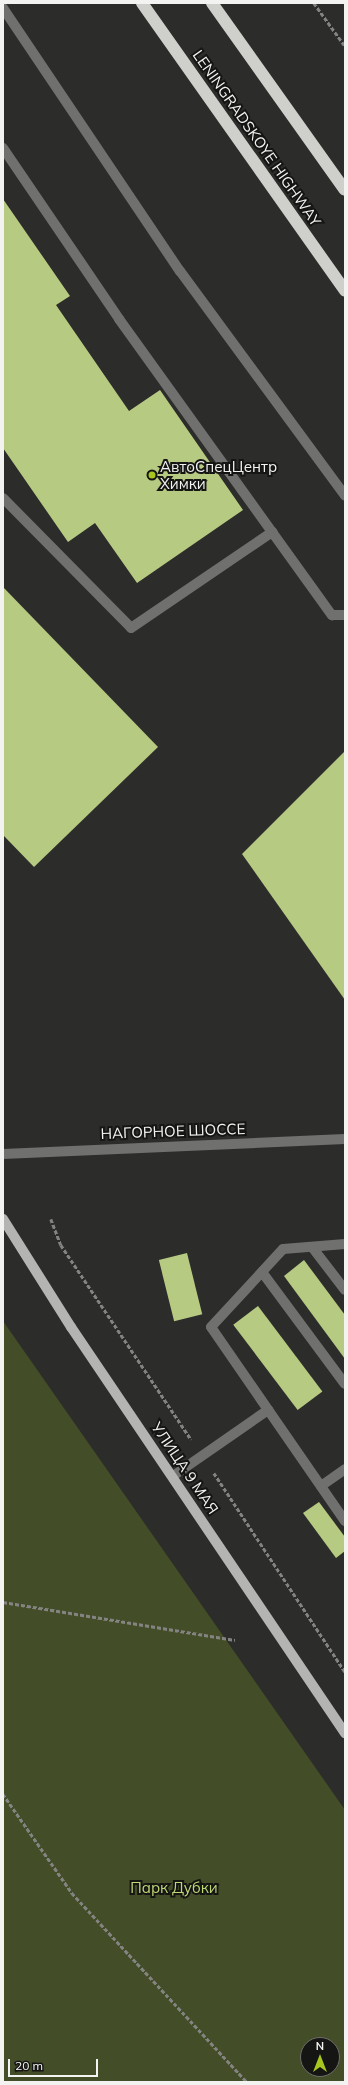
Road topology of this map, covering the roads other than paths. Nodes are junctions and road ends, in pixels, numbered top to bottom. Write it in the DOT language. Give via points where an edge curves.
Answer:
graph roads {
  1 [pos="142,3"];
  2 [pos="212,3"];
  3 [pos="3,8"];
  4 [pos="3,148"];
  5 [pos="345,190"];
  6 [pos="345,291"];
  7 [pos="345,496"];
  8 [pos="3,498"];
  9 [pos="272,532"];
  10 [pos="345,615"];
  11 [pos="345,1139"];
  12 [pos="3,1154"];
  13 [pos="3,1219"];
  14 [pos="345,1244"];
  15 [pos="312,1247"];
  16 [pos="262,1272"];
  17 [pos="345,1290"];
  18 [pos="345,1384"];
  19 [pos="268,1410"];
  20 [pos="345,1469"];
  21 [pos="173,1476"];
  22 [pos="321,1486"];
  23 [pos="345,1521"];
  24 [pos="345,1732"];
  1 -- 6 [label="highway, LENINGRADSKOYE HIGHWAY"];
  2 -- 5 [label="highway"];
  3 -- 7 [label="street" via="180,271"];
  4 -- 9 [label="street" via="120,319"];
  8 -- 9 [label="street" via="131,628"];
  9 -- 10 [label="street" via="332,615"];
  11 -- 12 [label="street, НАГОРНОЕ ШОССЕ"];
  13 -- 21 [label="main road, УЛИЦА 9 МАЯ" via="36,1274"];
  14 -- 15 [label="street"];
  15 -- 16 [label="street" via="283,1249"];
  15 -- 17 [label="street"];
  16 -- 18 [label="street"];
  16 -- 19 [label="street" via="211,1327"];
  19 -- 21 [label="street"];
  19 -- 22 [label="street"];
  20 -- 22 [label="street"];
  21 -- 24 [label="main road, УЛИЦА 9 МАЯ"];
  22 -- 23 [label="street"];
}
